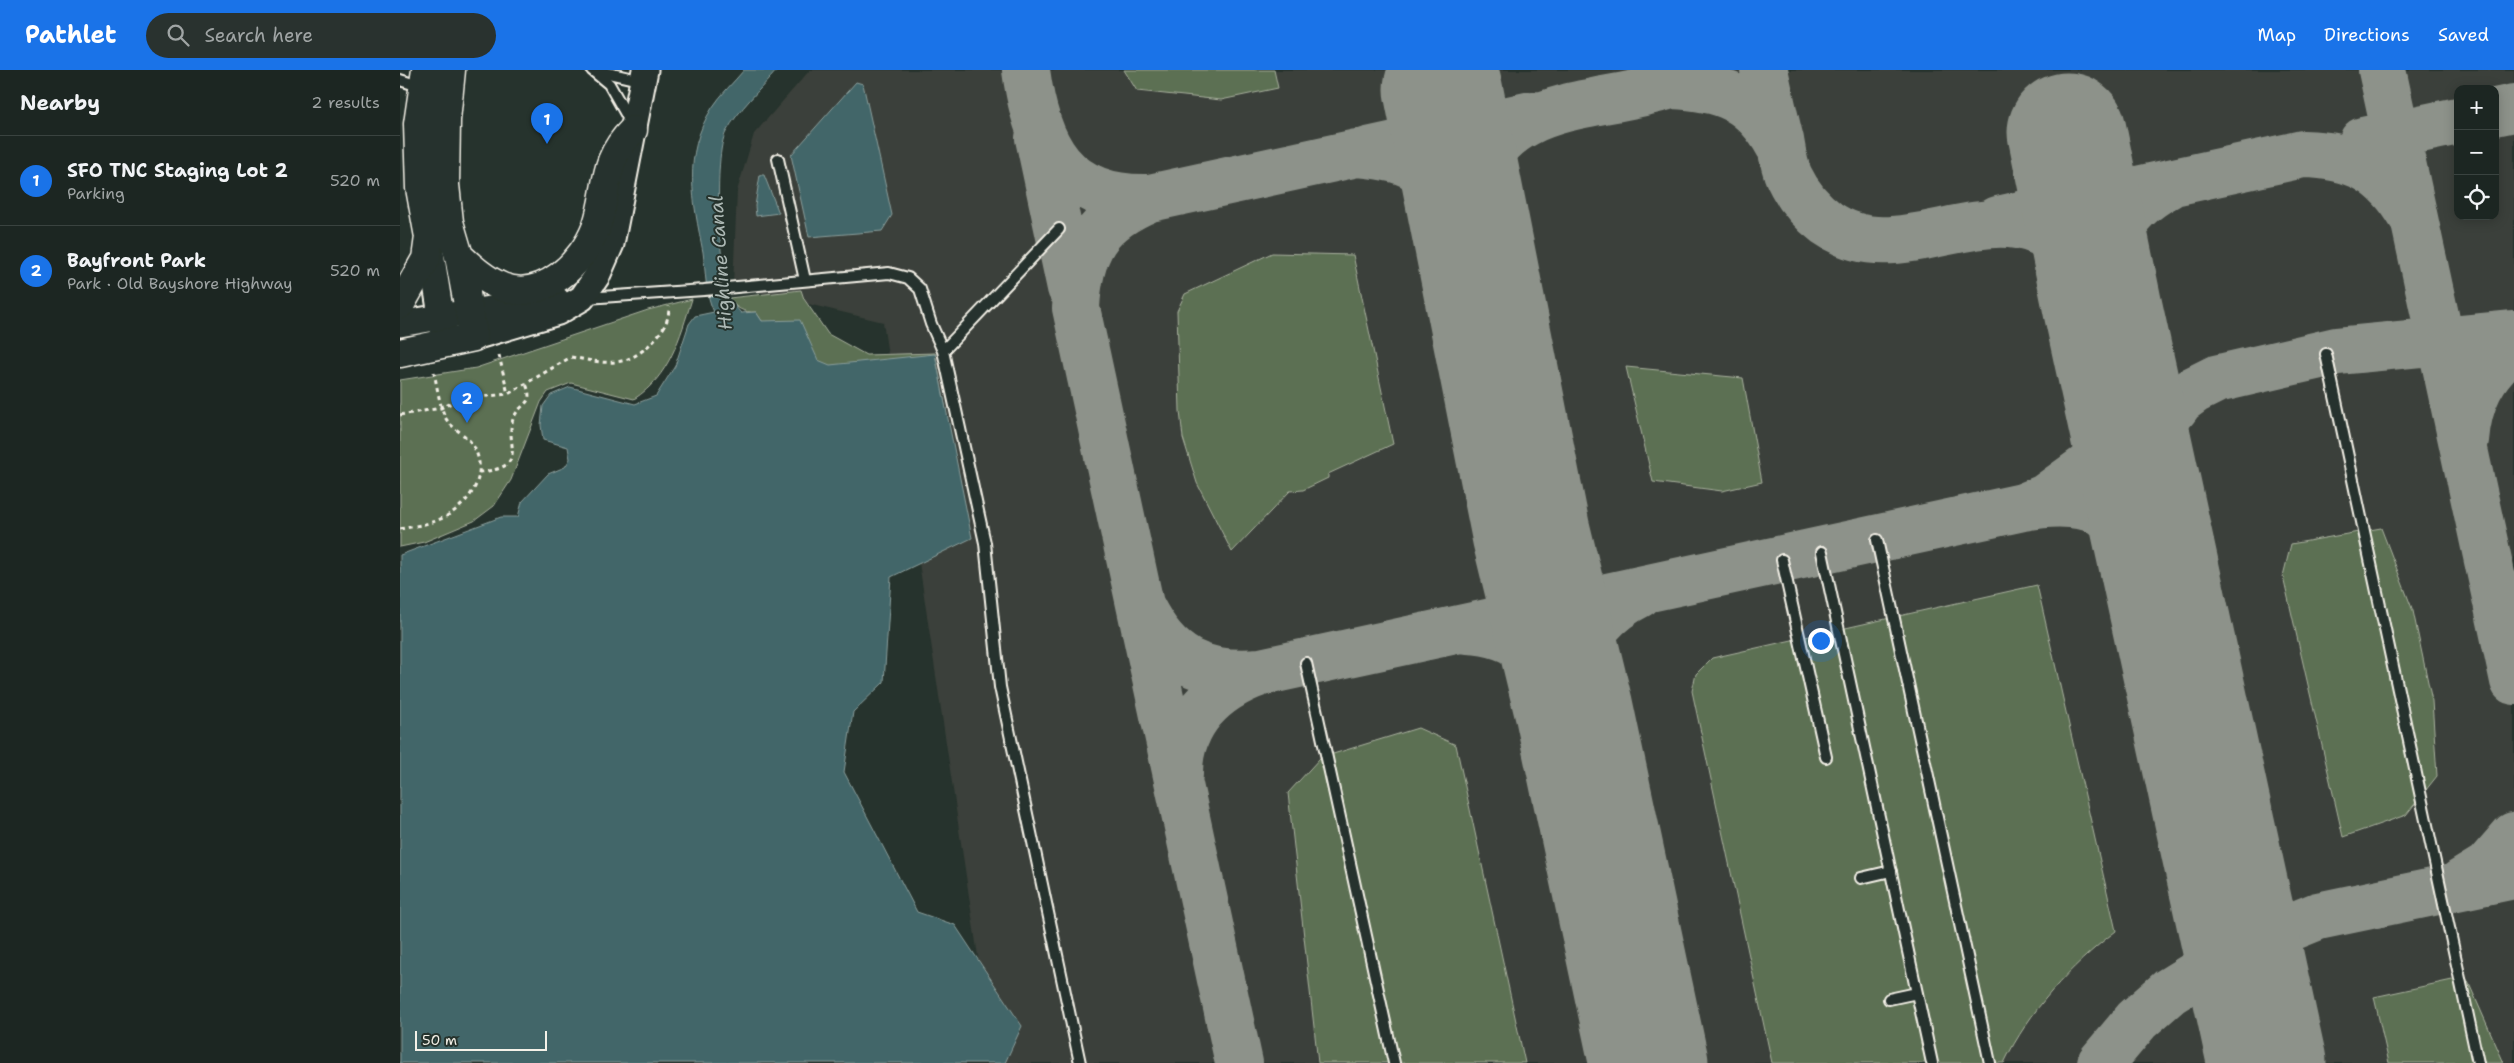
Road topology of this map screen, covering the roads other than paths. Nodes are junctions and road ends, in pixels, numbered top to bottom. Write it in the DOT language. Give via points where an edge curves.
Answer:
graph roads {
  1 [pos="451,70"];
  2 [pos="593,70"];
  3 [pos="644,76"];
  4 [pos="416,79"];
  5 [pos="633,130"];
  6 [pos="445,142"];
  7 [pos="778,159"];
  8 [pos="1059,229"];
  9 [pos="429,237"];
  10 [pos="459,256"];
  11 [pos="805,280"];
  12 [pos="582,298"];
  13 [pos="400,305"];
  14 [pos="400,324"];
  15 [pos="472,325"];
  16 [pos="443,331"];
  17 [pos="943,351"];
  18 [pos="400,353"];
  19 [pos="2326,354"];
  20 [pos="1877,540"];
  21 [pos="1822,552"];
  22 [pos="1782,560"];
  23 [pos="1306,663"];
  24 [pos="1826,757"];
  25 [pos="1891,871"];
  26 [pos="1861,878"];
  27 [pos="1917,993"];
  28 [pos="1889,999"];
  29 [pos="1080,1063"];
  30 [pos="1394,1063"];
  31 [pos="1932,1063"];
  32 [pos="1990,1063"];
  33 [pos="2478,1063"];
  1 -- 6 [label="main road"];
  2 -- 3 [label="lane"];
  2 -- 5 [label="lane" via="615,94"];
  3 -- 5 [label="street"];
  4 -- 6 [label="main road" via="439,106"];
  4 -- 9 [label="main road" via="411,123"];
  5 -- 10 [label="main road" via="618,148 608,169 593,234 577,262 563,275 541,286 519,291 489,281"];
  5 -- 12 [label="street" via="611,244 598,276"];
  6 -- 10 [label="main road" via="449,222"];
  7 -- 11 [label="lane"];
  8 -- 17 [label="lane"];
  9 -- 13 [label="main road" via="426,259"];
  9 -- 16 [label="street"];
  10 -- 15 [label="main road"];
  11 -- 12 [label="lane"];
  11 -- 17 [label="lane" via="889,273 908,278 920,289"];
  12 -- 15 [label="street" via="558,312"];
  14 -- 16 [label="street"];
  15 -- 16 [label="main road"];
  16 -- 18 [label="main road"];
  17 -- 29 [label="lane" via="984,543 1000,687"];
  19 -- 33 [label="lane"];
  20 -- 32 [label="lane"];
  21 -- 25 [label="lane"];
  22 -- 24 [label="lane"];
  23 -- 30 [label="lane"];
  25 -- 26 [label="lane"];
  25 -- 27 [label="lane"];
  27 -- 28 [label="lane"];
  27 -- 31 [label="lane"];
}
